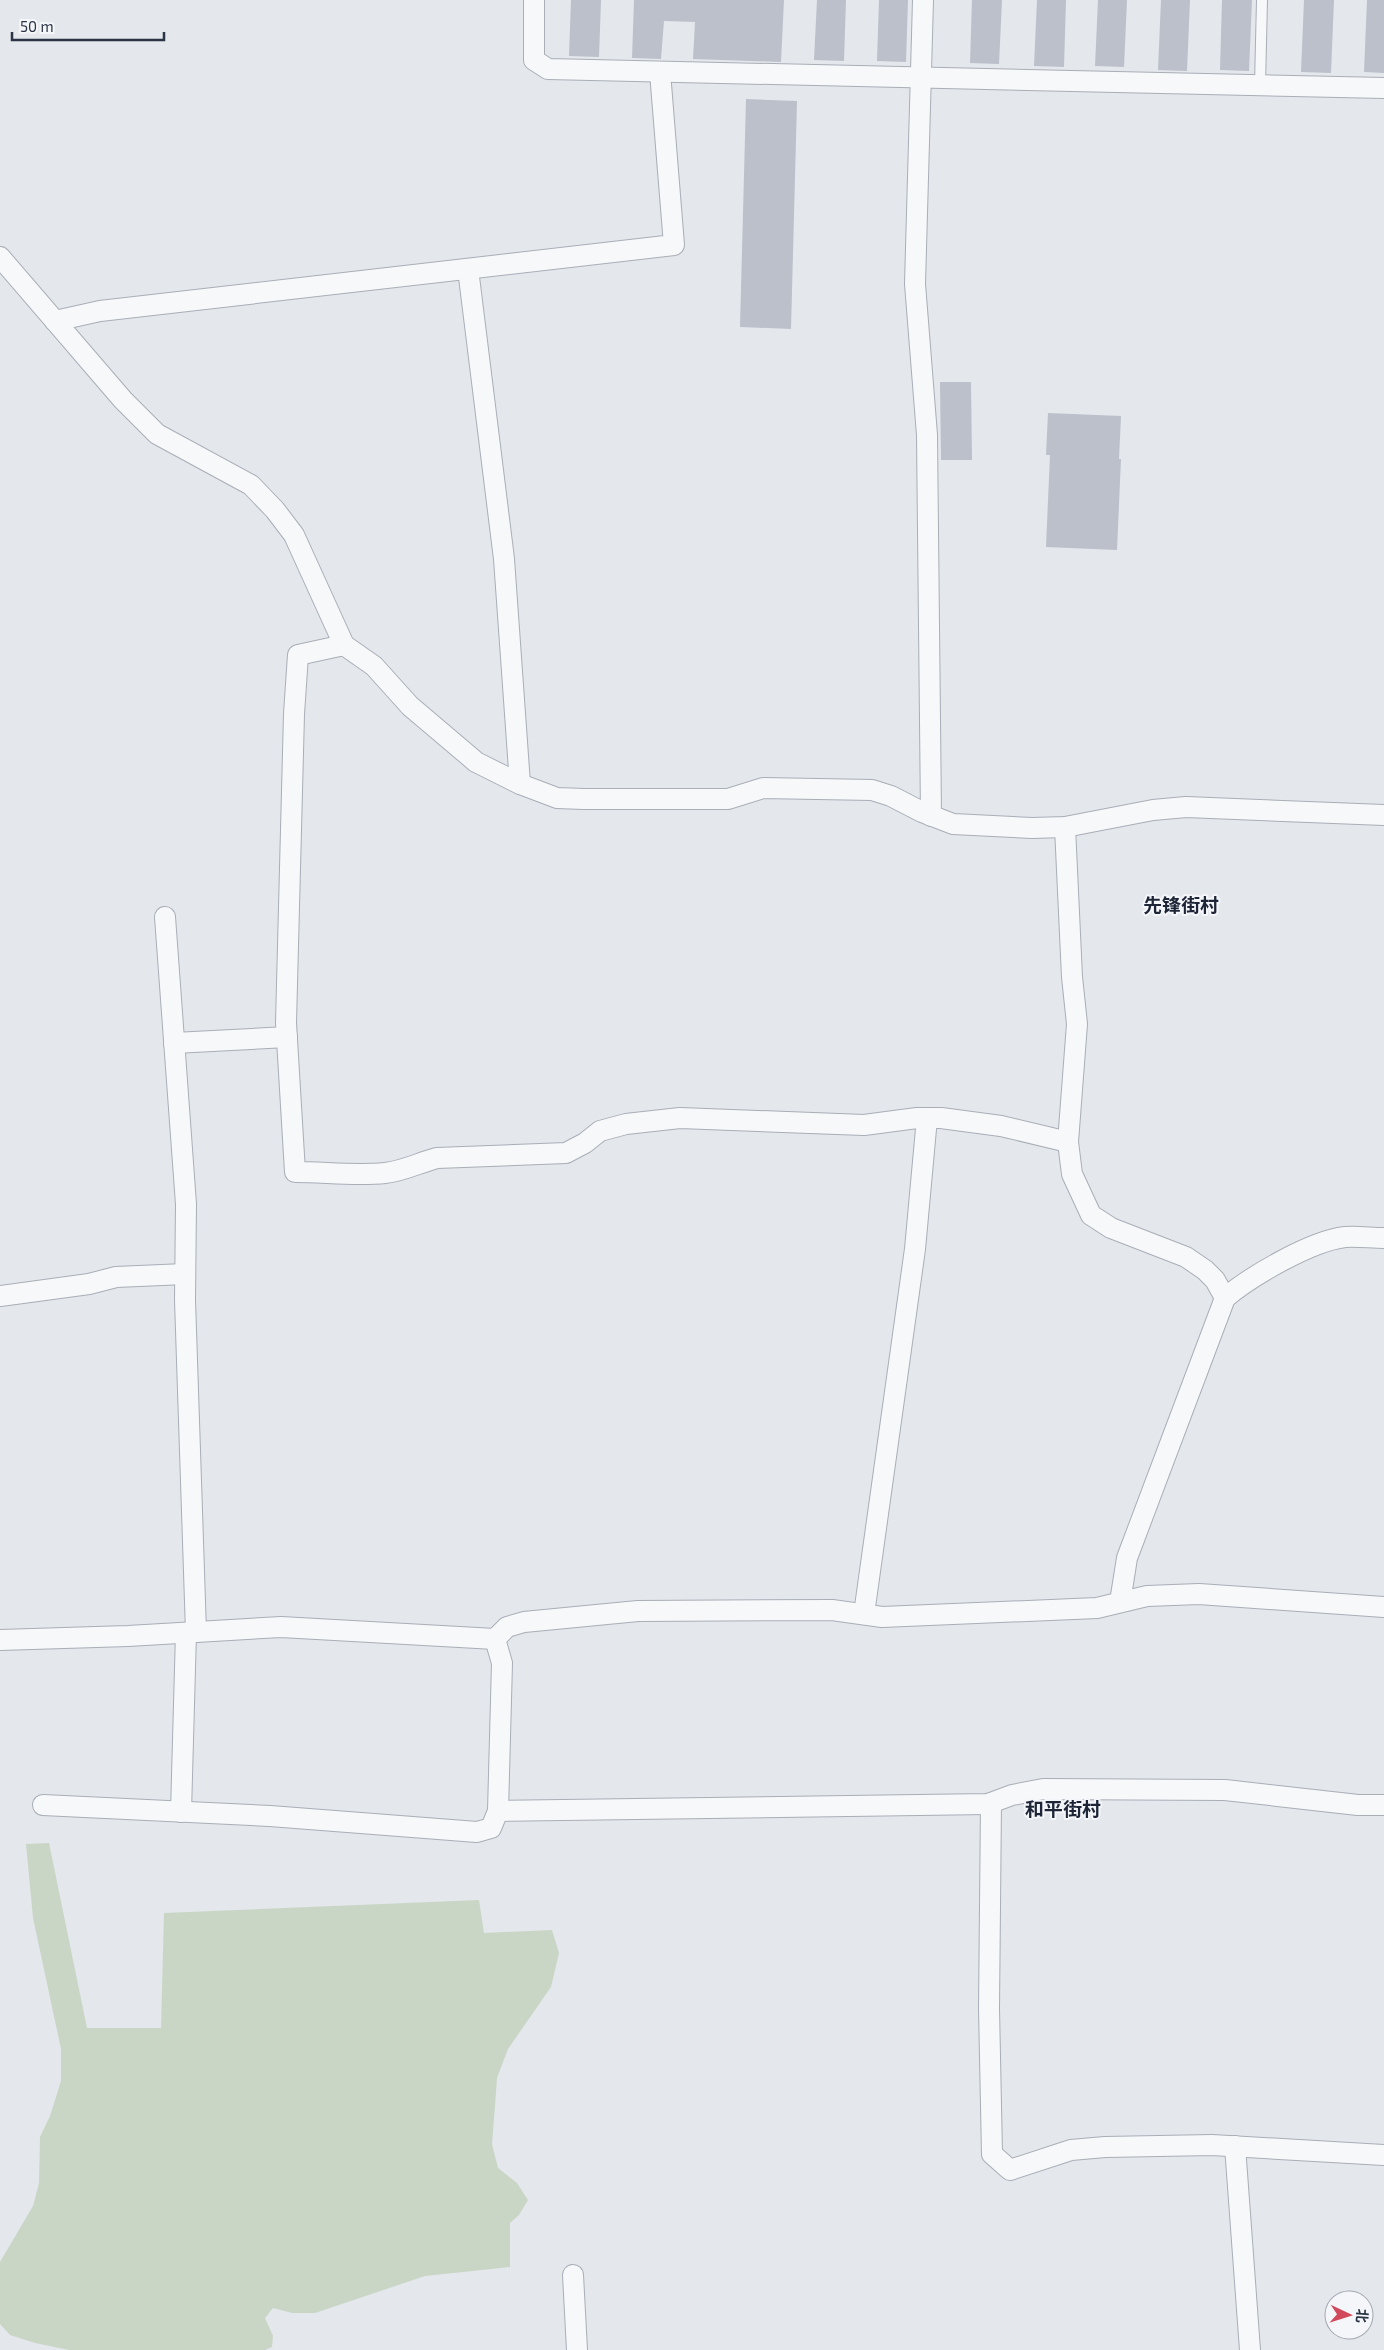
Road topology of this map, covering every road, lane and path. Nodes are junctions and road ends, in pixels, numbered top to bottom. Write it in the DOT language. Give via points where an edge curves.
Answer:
graph roads {
  1 [pos="534,0"];
  2 [pos="922,0"];
  3 [pos="1262,0"];
  4 [pos="660,72"];
  5 [pos="921,77"];
  6 [pos="1260,85"];
  7 [pos="1384,88"];
  8 [pos="0,257"];
  9 [pos="468,269"];
  10 [pos="55,321"];
  11 [pos="344,645"];
  12 [pos="520,784"];
  13 [pos="932,816"];
  14 [pos="1384,816"];
  15 [pos="1065,827"];
  16 [pos="165,917"];
  17 [pos="287,1037"];
  18 [pos="174,1043"];
  19 [pos="927,1118"];
  20 [pos="1068,1142"];
  21 [pos="1384,1238"];
  22 [pos="185,1274"];
  23 [pos="0,1296"];
  24 [pos="1225,1298"];
  25 [pos="1120,1602"];
  26 [pos="1384,1606"];
  27 [pos="864,1614"];
  28 [pos="191,1633"];
  29 [pos="495,1639"];
  30 [pos="0,1640"];
  31 [pos="991,1803"];
  32 [pos="44,1805"];
  33 [pos="1384,1805"];
  34 [pos="498,1811"];
  35 [pos="181,1812"];
  36 [pos="1235,2146"];
  37 [pos="1384,2155"];
  38 [pos="573,2275"];
  39 [pos="578,2350"];
  40 [pos="1250,2350"];
  1 -- 4 [label="street" via="534,60 548,69"];
  2 -- 5 [label="street"];
  3 -- 6 [label="lane"];
  4 -- 5 [label="street"];
  4 -- 9 [label="street" via="674,245"];
  5 -- 6 [label="street"];
  5 -- 13 [label="street" via="915,284 927,435"];
  6 -- 7 [label="street"];
  8 -- 10 [label="street"];
  9 -- 10 [label="street" via="100,311"];
  9 -- 12 [label="street" via="504,559"];
  10 -- 11 [label="street" via="157,434 251,484 275,510 294,536"];
  11 -- 12 [label="street" via="374,666 410,706 476,762"];
  11 -- 17 [label="street" via="298,654"];
  12 -- 13 [label="street" via="557,798 584,799 728,799 763,788 872,790"];
  13 -- 15 [label="street" via="953,824"];
  14 -- 15 [label="street" via="1186,807"];
  15 -- 20 [label="street" via="1072,977 1078,1024"];
  16 -- 18 [label="street"];
  17 -- 18 [label="street"];
  17 -- 19 [label="street" via="295,1172 383,1173 411,1168 437,1158 566,1152 600,1132 626,1124 680,1118 864,1125"];
  18 -- 22 [label="street" via="186,1204"];
  19 -- 20 [label="street" via="1001,1126"];
  19 -- 27 [label="street" via="915,1249"];
  20 -- 24 [label="street" via="1072,1174 1091,1215 1111,1228 1186,1257 1215,1280"];
  21 -- 24 [label="street" via="1346,1237 1326,1241 1239,1285"];
  22 -- 23 [label="street" via="116,1277 89,1284"];
  22 -- 28 [label="street"];
  24 -- 25 [label="street" via="1127,1558"];
  25 -- 26 [label="street" via="1147,1596 1199,1594"];
  25 -- 27 [label="street" via="1097,1608 882,1617"];
  27 -- 29 [label="street" via="832,1610 638,1611 524,1622 507,1627"];
  28 -- 29 [label="street" via="281,1627"];
  28 -- 30 [label="street"];
  28 -- 35 [label="street"];
  29 -- 34 [label="street" via="502,1663"];
  31 -- 33 [label="street" via="1043,1789 1225,1790"];
  31 -- 34 [label="street"];
  31 -- 36 [label="street" via="989,2008 992,2154 1010,2170 1071,2150"];
  32 -- 35 [label="street"];
  34 -- 35 [label="street" via="491,1828 477,1832"];
  36 -- 37 [label="street"];
  36 -- 40 [label="street"];
  38 -- 39 [label="street"];
}
